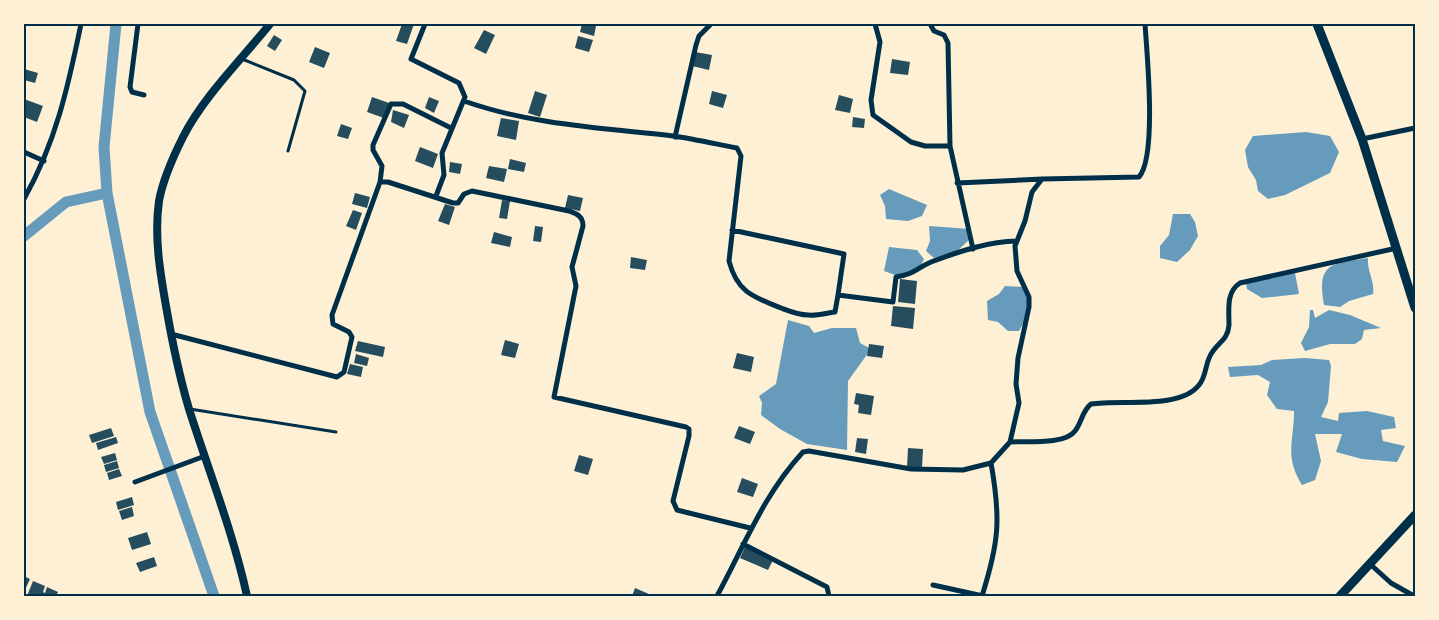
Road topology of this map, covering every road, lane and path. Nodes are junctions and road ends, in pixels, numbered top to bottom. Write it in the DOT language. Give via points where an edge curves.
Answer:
graph roads {
  1 [pos="81,24"];
  2 [pos="138,24"];
  3 [pos="270,24"];
  4 [pos="425,24"];
  5 [pos="711,24"];
  6 [pos="875,24"];
  7 [pos="930,24"];
  8 [pos="1145,24"];
  9 [pos="1317,24"];
  10 [pos="242,58"];
  11 [pos="144,95"];
  12 [pos="464,101"];
  13 [pos="451,128"];
  14 [pos="1415,128"];
  15 [pos="675,137"];
  16 [pos="1362,139"];
  17 [pos="950,146"];
  18 [pos="288,151"];
  19 [pos="24,152"];
  20 [pos="44,161"];
  21 [pos="1042,179"];
  22 [pos="380,182"];
  23 [pos="957,183"];
  24 [pos="436,196"];
  25 [pos="24,199"];
  26 [pos="732,230"];
  27 [pos="1017,241"];
  28 [pos="1396,248"];
  29 [pos="973,249"];
  30 [pos="838,295"];
  31 [pos="1415,308"];
  32 [pos="171,334"];
  33 [pos="190,409"];
  34 [pos="336,432"];
  35 [pos="1010,442"];
  36 [pos="205,456"];
  37 [pos="991,463"];
  38 [pos="135,482"];
  39 [pos="1415,515"];
  40 [pos="750,528"];
  41 [pos="743,544"];
  42 [pos="1370,564"];
  43 [pos="933,584"];
  44 [pos="248,596"];
  45 [pos="717,596"];
  46 [pos="828,596"];
  47 [pos="982,596"];
  48 [pos="1340,596"];
  49 [pos="1414,596"];
  1 -- 20 [label="street" via="61,115"];
  2 -- 11 [label="street" via="130,87 132,92"];
  3 -- 10 [label="street"];
  4 -- 12 [label="street" via="411,58 459,83 464,90"];
  5 -- 15 [label="street" via="699,36 696,45"];
  6 -- 17 [label="street" via="880,54 871,100 873,115 911,142 925,146"];
  7 -- 17 [label="street" via="934,31 944,35 948,43"];
  8 -- 21 [label="street" via="1149,87 1144,172 1139,177"];
  9 -- 16 [label="main road"];
  10 -- 18 [label="lane" via="294,80 305,91"];
  10 -- 32 [label="street" via="210,96 183,136 160,200 158,253"];
  12 -- 13 [label="street"];
  12 -- 15 [label="street" via="500,114 535,120"];
  13 -- 22 [label="street" via="403,104 391,104 373,144 382,166"];
  13 -- 24 [label="street" via="442,153 444,175"];
  14 -- 16 [label="street"];
  15 -- 26 [label="street" via="740,151"];
  16 -- 28 [label="main road"];
  17 -- 23 [label="street"];
  19 -- 20 [label="street"];
  20 -- 25 [label="street"];
  21 -- 23 [label="street"];
  21 -- 27 [label="street" via="1032,192 1026,221"];
  22 -- 24 [label="street"];
  22 -- 32 [label="street" via="332,315 333,324 352,337 341,376 334,377"];
  23 -- 29 [label="street"];
  24 -- 40 [label="street" via="458,203 464,194 472,191 578,215 583,220 572,272 576,286 554,397 689,429 674,507"];
  26 -- 30 [label="street" via="844,254"];
  26 -- 30 [label="street" via="729,261 733,276 755,298 807,315 835,312"];
  27 -- 29 [label="street"];
  27 -- 35 [label="street" via="1014,257 1029,297 1016,376 1019,403"];
  28 -- 31 [label="main road"];
  28 -- 35 [label="street" via="1240,283 1230,296 1227,335 1210,357 1198,387 1170,399 1091,404 1085,408 1076,430 1063,440"];
  29 -- 30 [label="street" via="932,262 911,275 896,277 893,302"];
  32 -- 33 [label="street"];
  33 -- 34 [label="lane"];
  33 -- 36 [label="street"];
  35 -- 37 [label="street"];
  36 -- 38 [label="street"];
  36 -- 44 [label="street" via="227,517"];
  37 -- 40 [label="street" via="963,470 928,471 806,450 780,479"];
  37 -- 47 [label="street" via="998,503 998,535"];
  39 -- 42 [label="main road"];
  40 -- 41 [label="street"];
  41 -- 45 [label="street"];
  41 -- 46 [label="street" via="827,587"];
  42 -- 48 [label="main road"];
  42 -- 49 [label="street" via="1391,583"];
  43 -- 47 [label="street"];
}
